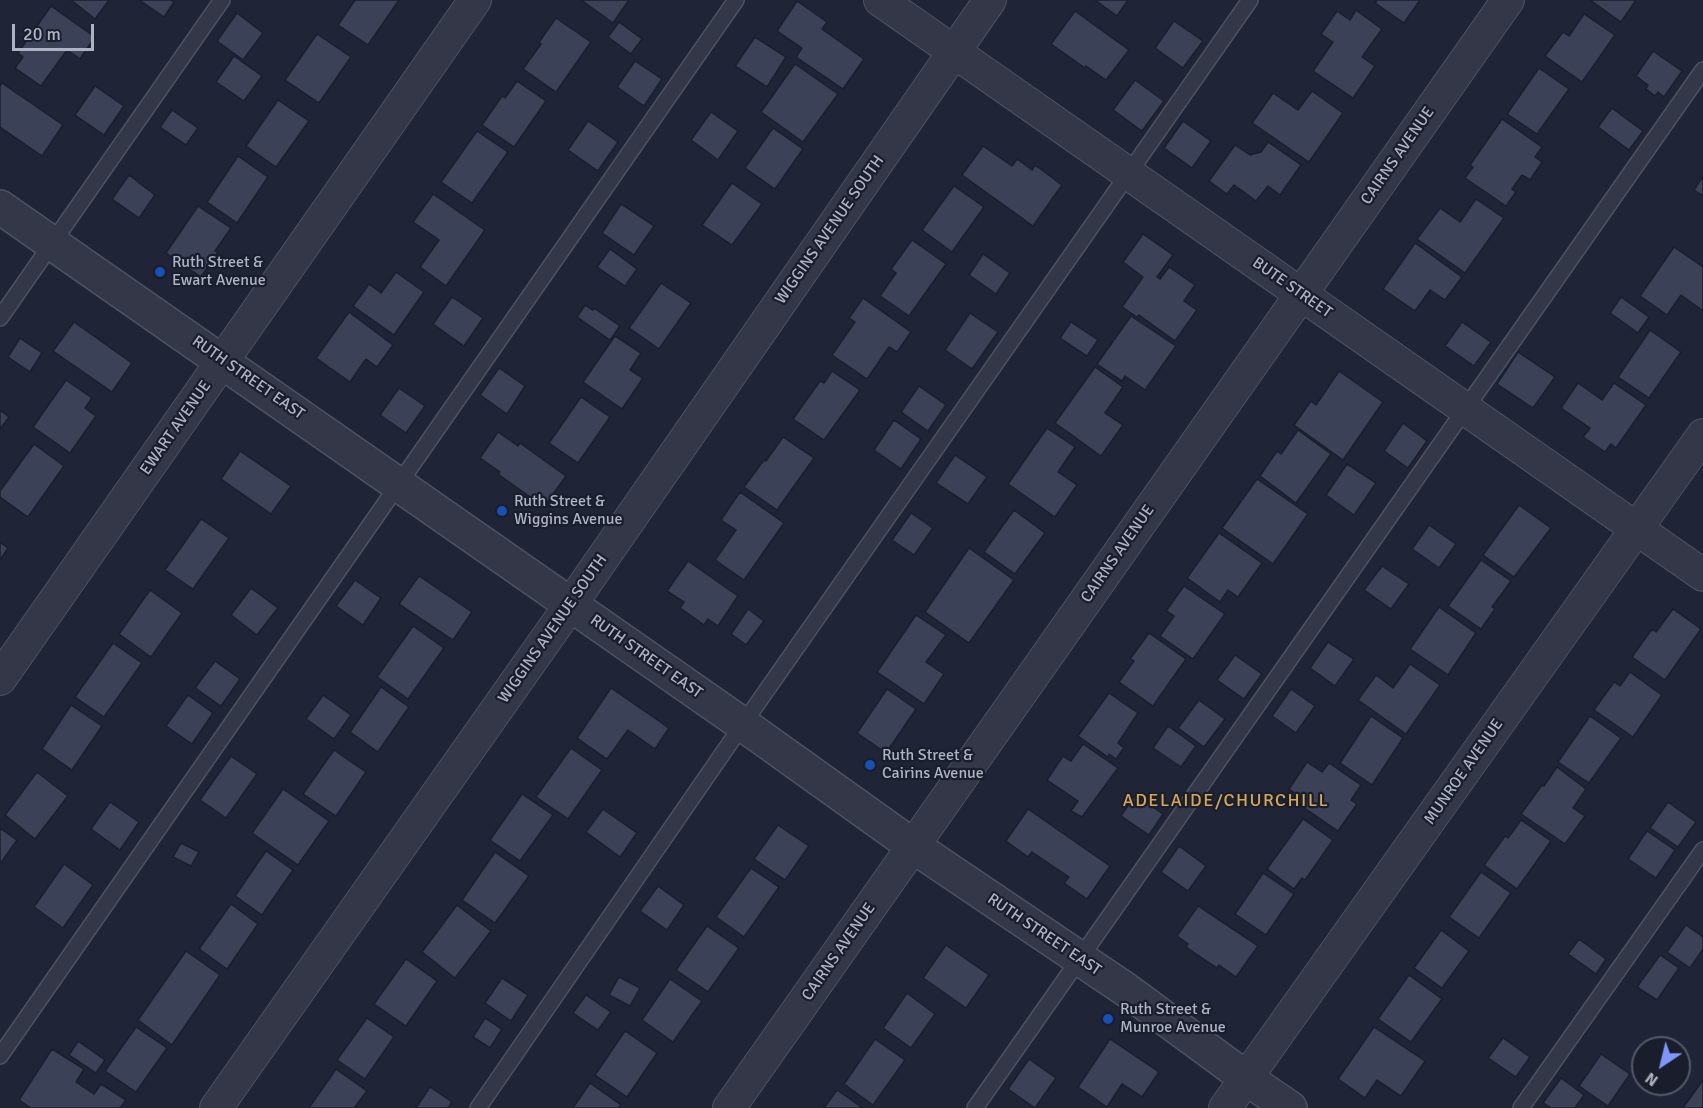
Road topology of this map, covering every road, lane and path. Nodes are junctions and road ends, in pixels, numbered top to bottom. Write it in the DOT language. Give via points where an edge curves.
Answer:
graph roads {
  1 [pos="222,0"];
  2 [pos="475,0"];
  3 [pos="736,0"];
  4 [pos="880,0"];
  5 [pos="990,0"];
  6 [pos="1250,0"];
  7 [pos="1508,0"];
  8 [pos="954,51"];
  9 [pos="1703,70"];
  10 [pos="1129,174"];
  11 [pos="0,207"];
  12 [pos="52,243"];
  13 [pos="1301,294"];
  14 [pos="0,318"];
  15 [pos="223,361"];
  16 [pos="1465,409"];
  17 [pos="1703,435"];
  18 [pos="399,484"];
  19 [pos="1637,529"];
  20 [pos="1703,575"];
  21 [pos="571,604"];
  22 [pos="0,680"];
  23 [pos="743,724"];
  24 [pos="913,846"];
  25 [pos="1703,849"];
  26 [pos="1079,958"];
  27 [pos="0,1056"];
  28 [pos="1246,1078"];
  29 [pos="216,1108"];
  30 [pos="478,1108"];
  31 [pos="729,1108"];
  32 [pos="975,1108"];
  33 [pos="1225,1108"];
  34 [pos="1290,1108"];
  35 [pos="1521,1108"];
  1 -- 12 [label="lane"];
  2 -- 15 [label="street, EWART AVENUE"];
  3 -- 18 [label="lane"];
  4 -- 8 [label="street, BUTE STREET"];
  5 -- 8 [label="street, WIGGINS AVENUE SOUTH"];
  6 -- 10 [label="lane"];
  7 -- 13 [label="street, CAIRNS AVENUE"];
  8 -- 10 [label="street, BUTE STREET"];
  8 -- 21 [label="street, WIGGINS AVENUE SOUTH"];
  9 -- 16 [label="lane"];
  10 -- 13 [label="street, BUTE STREET"];
  10 -- 23 [label="lane"];
  11 -- 12 [label="street, RUTH STREET EAST"];
  12 -- 14 [label="lane"];
  12 -- 15 [label="street, RUTH STREET EAST"];
  13 -- 16 [label="street, BUTE STREET"];
  13 -- 24 [label="street, CAIRNS AVENUE"];
  15 -- 18 [label="street, RUTH STREET EAST"];
  15 -- 22 [label="street, EWART AVENUE"];
  16 -- 19 [label="street, BUTE STREET"];
  16 -- 26 [label="lane"];
  17 -- 19 [label="street, MUNROE AVENUE"];
  18 -- 21 [label="street, RUTH STREET EAST"];
  18 -- 27 [label="lane"];
  19 -- 20 [label="street, BUTE STREET"];
  19 -- 28 [label="street, MUNROE AVENUE"];
  21 -- 23 [label="street, RUTH STREET EAST"];
  21 -- 29 [label="street, WIGGINS AVENUE SOUTH"];
  23 -- 24 [label="street, RUTH STREET EAST"];
  23 -- 30 [label="lane"];
  24 -- 26 [label="street, RUTH STREET EAST"];
  24 -- 31 [label="street, CAIRNS AVENUE"];
  25 -- 35 [label="lane"];
  26 -- 28 [label="street, RUTH STREET EAST"];
  26 -- 32 [label="lane"];
  28 -- 33 [label="street, MUNROE AVENUE"];
  28 -- 34 [label="street, RUTH STREET EAST"];
}
